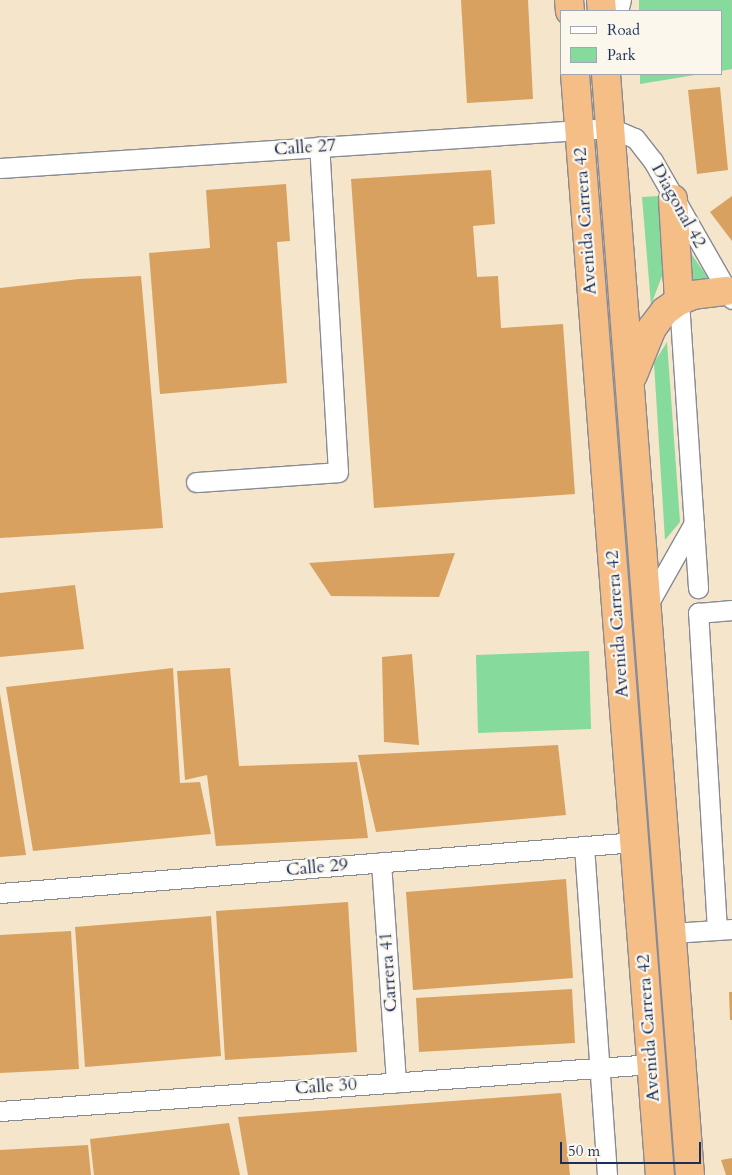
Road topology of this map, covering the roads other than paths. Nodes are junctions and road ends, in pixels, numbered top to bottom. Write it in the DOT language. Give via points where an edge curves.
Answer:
graph roads {
  1 [pos="575,75"];
  2 [pos="606,75"];
  3 [pos="611,128"];
  4 [pos="579,130"];
  5 [pos="319,147"];
  6 [pos="0,168"];
  7 [pos="673,199"];
  8 [pos="729,295"];
  9 [pos="679,301"];
  10 [pos="630,384"];
  11 [pos="196,482"];
  12 [pos="694,523"];
  13 [pos="698,588"];
  14 [pos="647,606"];
  15 [pos="732,610"];
  16 [pos="635,842"];
  17 [pos="584,846"];
  18 [pos="381,862"];
  19 [pos="0,894"];
  20 [pos="641,921"];
  21 [pos="725,929"];
  22 [pos="672,932"];
  23 [pos="680,1038"];
  24 [pos="652,1064"];
  25 [pos="600,1067"];
  26 [pos="396,1082"];
  27 [pos="0,1111"];
  28 [pos="607,1175"];
  29 [pos="660,1175"];
  30 [pos="690,1175"];
  1 -- 4 [label="highway, Avenida Carrera 42"];
  2 -- 3 [label="highway, Avenida Carrera 42"];
  3 -- 4 [label="street, Calle 27"];
  3 -- 7 [label="street, Diagonal 42" via="626,133 643,147"];
  3 -- 10 [label="highway, Avenida Carrera 42"];
  4 -- 5 [label="street, Calle 27"];
  4 -- 16 [label="highway, Avenida Carrera 42"];
  5 -- 6 [label="street, Calle 27"];
  5 -- 11 [label="street" via="338,472"];
  7 -- 8 [label="street, Diagonal 42"];
  7 -- 9 [label="highway"];
  8 -- 9 [label="highway" via="704,292"];
  9 -- 10 [label="highway" via="665,311 652,328"];
  9 -- 12 [label="street"];
  10 -- 14 [label="highway, Avenida Carrera 42"];
  12 -- 13 [label="street"];
  12 -- 14 [label="street"];
  14 -- 22 [label="highway, Avenida Carrera 42"];
  15 -- 21 [label="street" via="698,613"];
  16 -- 17 [label="street, Calle 29"];
  16 -- 20 [label="highway, Avenida Carrera 42"];
  17 -- 18 [label="street, Calle 29"];
  17 -- 25 [label="street"];
  18 -- 19 [label="street, Calle 29"];
  18 -- 26 [label="street, Carrera 41"];
  20 -- 23 [label="highway"];
  20 -- 24 [label="highway, Avenida Carrera 42"];
  21 -- 22 [label="street"];
  22 -- 23 [label="highway, Avenida Carrera 42"];
  23 -- 30 [label="highway, Avenida Carrera 42"];
  24 -- 25 [label="street, Calle 30"];
  24 -- 29 [label="highway, Avenida Carrera 42"];
  25 -- 26 [label="street, Calle 30"];
  25 -- 28 [label="street"];
  26 -- 27 [label="street, Calle 30"];
}
